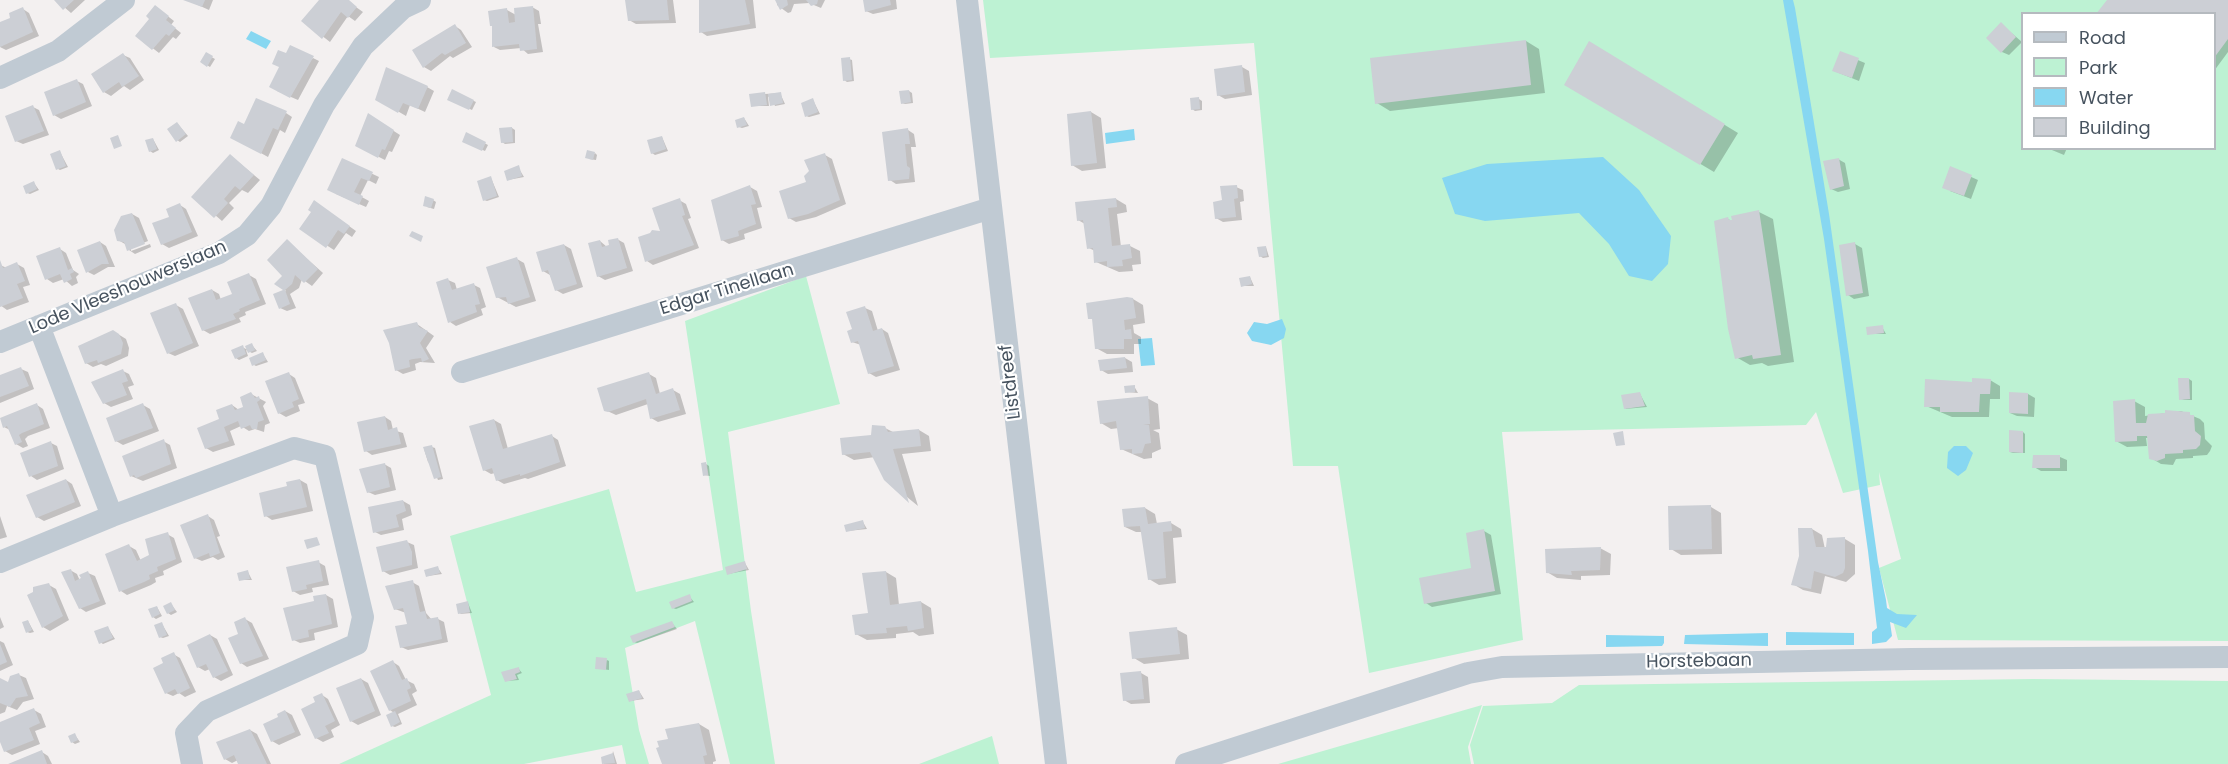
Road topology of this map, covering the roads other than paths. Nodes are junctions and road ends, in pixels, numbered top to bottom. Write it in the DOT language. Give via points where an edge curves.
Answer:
graph roads {
  1 [pos="124,0"];
  2 [pos="420,0"];
  3 [pos="967,0"];
  4 [pos="0,78"];
  5 [pos="991,208"];
  6 [pos="39,326"];
  7 [pos="0,342"];
  8 [pos="462,372"];
  9 [pos="112,516"];
  10 [pos="0,562"];
  11 [pos="2228,657"];
  12 [pos="192,764"];
  13 [pos="1056,764"];
  14 [pos="1186,764"];
  1 -- 4 [label="street" via="58,51"];
  2 -- 6 [label="street, Lode Vleeshouwerslaan" via="403,8 363,46 324,105 271,206 247,235 219,254"];
  3 -- 5 [label="street, Listdreef"];
  5 -- 8 [label="street, Edgar Tinellaan"];
  5 -- 13 [label="street, Listdreef"];
  6 -- 7 [label="street, Lode Vleeshouwerslaan"];
  6 -- 9 [label="street"];
  9 -- 10 [label="street"];
  9 -- 12 [label="street" via="294,448 325,456 363,617 357,644 207,711 186,733"];
  11 -- 14 [label="street, Horstebaan" via="1502,667 1446,679"];
}
